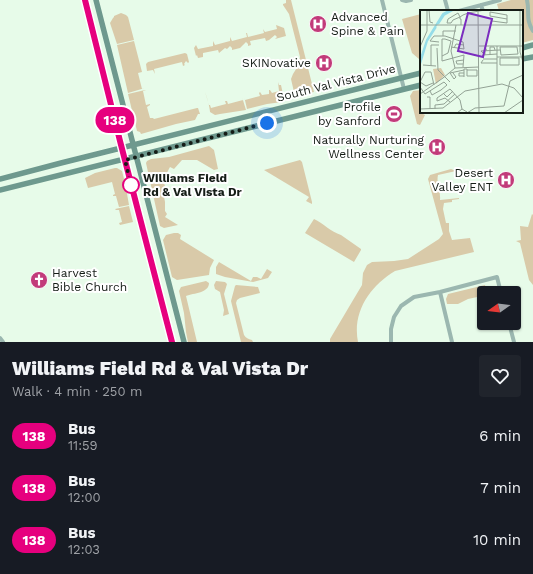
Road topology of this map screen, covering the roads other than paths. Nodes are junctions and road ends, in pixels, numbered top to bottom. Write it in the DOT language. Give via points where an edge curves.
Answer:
graph roads {
  1 [pos="85,0"];
  2 [pos="96,0"];
  3 [pos="382,0"];
  4 [pos="402,0"];
  5 [pos="411,0"];
  6 [pos="445,0"];
  7 [pos="500,0"];
  8 [pos="527,0"];
  9 [pos="481,5"];
  10 [pos="448,10"];
  11 [pos="463,10"];
  12 [pos="483,10"];
  13 [pos="100,14"];
  14 [pos="90,18"];
  15 [pos="533,31"];
  16 [pos="533,45"];
  17 [pos="523,48"];
  18 [pos="533,57"];
  19 [pos="523,59"];
  20 [pos="420,73"];
  21 [pos="402,78"];
  22 [pos="420,85"];
  23 [pos="404,89"];
  24 [pos="291,106"];
  25 [pos="294,116"];
  26 [pos="133,145"];
  27 [pos="122,148"];
  28 [pos="136,157"];
  29 [pos="125,160"];
  30 [pos="36,170"];
  31 [pos="0,179"];
  32 [pos="39,180"];
  33 [pos="0,190"];
  34 [pos="499,286"];
  35 [pos="170,287"];
  36 [pos="159,290"];
  37 [pos="440,292"];
  38 [pos="511,330"];
  39 [pos="0,338"];
  40 [pos="3,342"];
  41 [pos="172,342"];
  42 [pos="184,342"];
  43 [pos="392,342"];
  44 [pos="452,342"];
  45 [pos="514,342"];
  1 -- 14 [label="main road"];
  2 -- 13 [label="main road"];
  3 -- 21 [label="street"];
  4 -- 5 [label="street"];
  6 -- 10 [label="street"];
  7 -- 9 [label="street"];
  8 -- 15 [label="street" via="528,21"];
  9 -- 11 [label="street"];
  9 -- 12 [label="street"];
  13 -- 14 [label="main road"];
  13 -- 26 [label="main road"];
  14 -- 27 [label="main road"];
  16 -- 17 [label="main road"];
  18 -- 19 [label="main road"];
  20 -- 21 [label="main road, South Val Vista Drive"];
  21 -- 23 [label="street"];
  21 -- 24 [label="main road, South Val Vista Drive"];
  22 -- 23 [label="main road, South Val Vista Drive"];
  23 -- 25 [label="main road, South Val Vista Drive"];
  24 -- 25 [label="main road"];
  24 -- 26 [label="main road, South Val Vista Drive"];
  25 -- 28 [label="main road, South Val Vista Drive"];
  26 -- 27 [label="main road, South Val Vista Drive"];
  26 -- 28 [label="main road"];
  27 -- 29 [label="main road"];
  27 -- 30 [label="main road, South Val Vista Drive"];
  28 -- 29 [label="main road, South Val Vista Drive"];
  28 -- 35 [label="main road"];
  29 -- 32 [label="main road, South Val Vista Drive"];
  29 -- 36 [label="main road"];
  30 -- 31 [label="main road, South Val Vista Drive"];
  30 -- 32 [label="main road"];
  32 -- 33 [label="main road, South Val Vista Drive"];
  34 -- 37 [label="street" via="497,277"];
  35 -- 36 [label="main road"];
  35 -- 42 [label="main road"];
  36 -- 41 [label="main road"];
  37 -- 43 [label="street" via="414,297 401,306 394,317 391,329"];
  37 -- 44 [label="street"];
  38 -- 45 [label="street"];
  39 -- 40 [label="street"];
}
